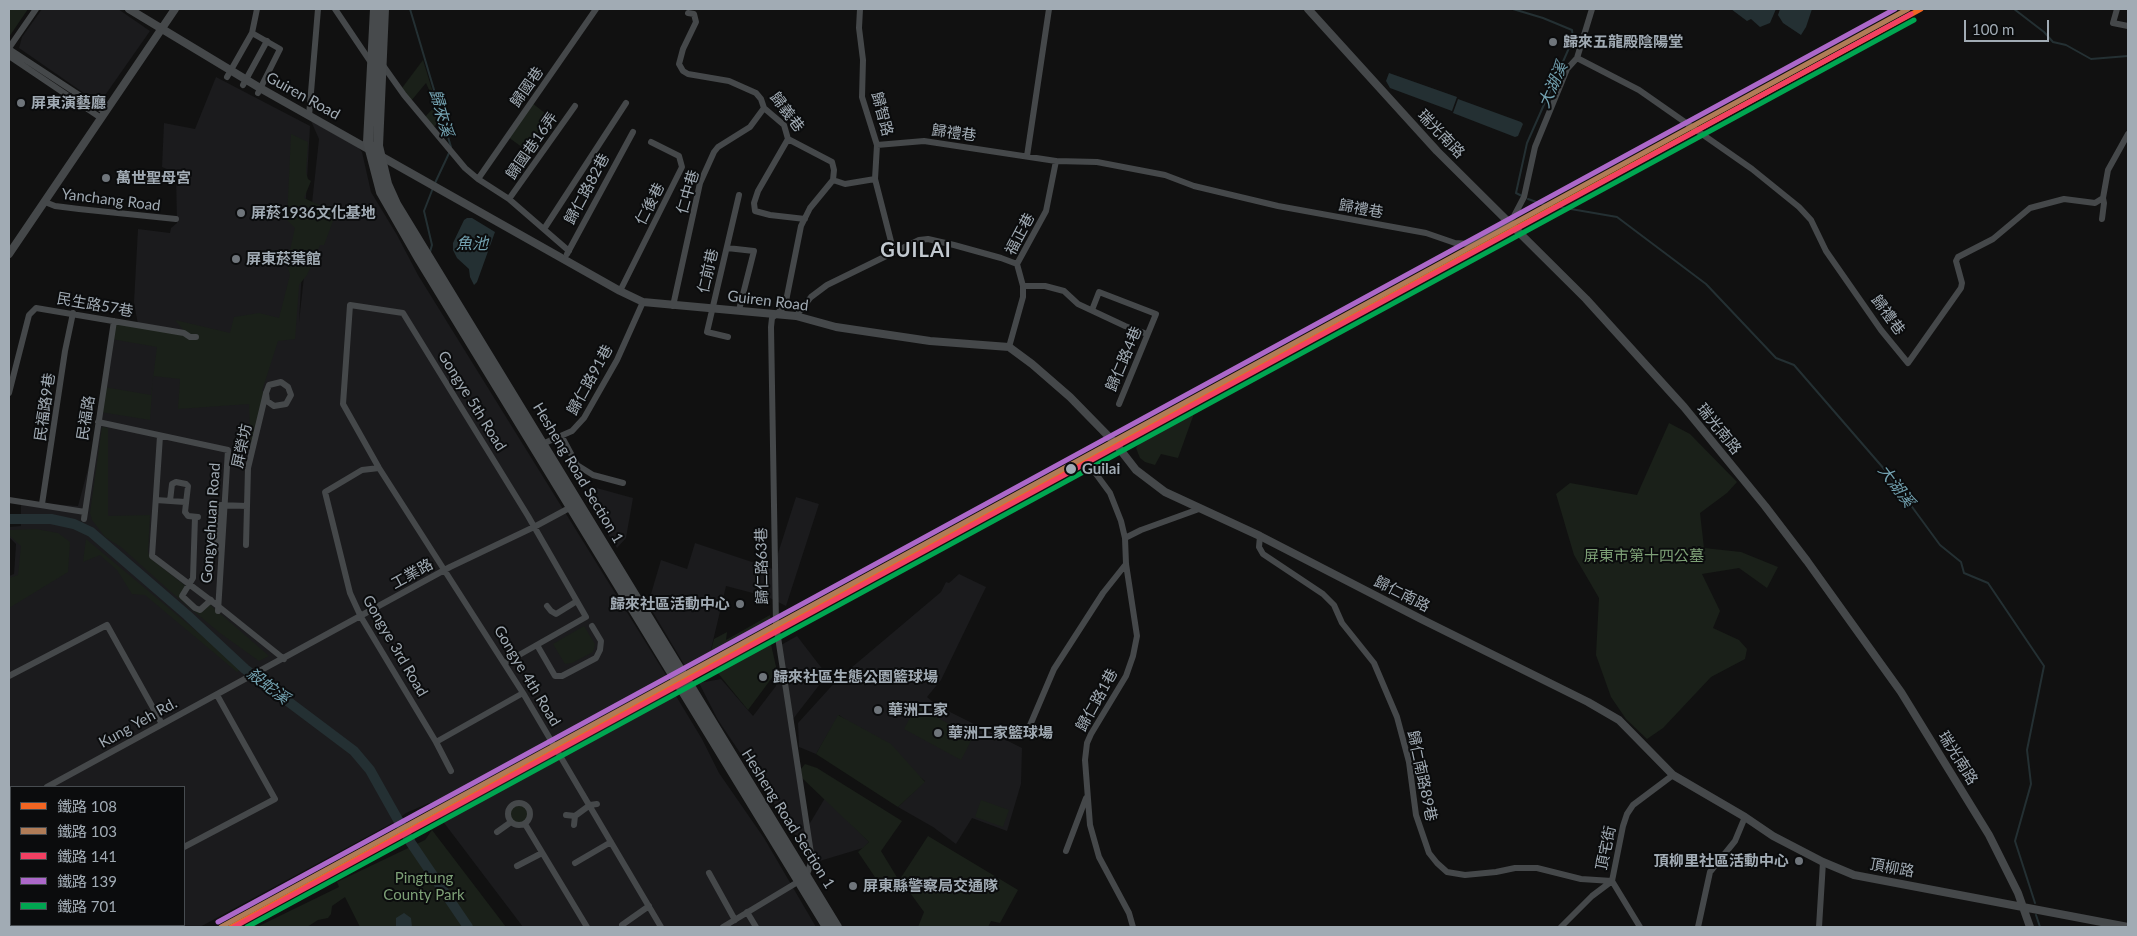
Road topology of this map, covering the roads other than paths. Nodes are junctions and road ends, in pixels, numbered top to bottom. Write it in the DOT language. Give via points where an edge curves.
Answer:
graph roads {
  1 [pos="36,9"];
  2 [pos="129,9"];
  3 [pos="175,9"];
  4 [pos="257,9"];
  5 [pos="318,9"];
  6 [pos="336,9"];
  7 [pos="375,9"];
  8 [pos="384,9"];
  9 [pos="596,9"];
  10 [pos="860,9"];
  11 [pos="1049,9"];
  12 [pos="1308,9"];
  13 [pos="1592,9"];
  14 [pos="2117,9"];
  15 [pos="688,13"];
  16 [pos="2128,26"];
  17 [pos="161,30"];
  18 [pos="252,32"];
  19 [pos="267,41"];
  20 [pos="9,48"];
  21 [pos="9,56"];
  22 [pos="1577,58"];
  23 [pos="377,64"];
  24 [pos="229,74"];
  25 [pos="244,82"];
  26 [pos="259,91"];
  27 [pos="626,103"];
  28 [pos="575,106"];
  29 [pos="764,108"];
  30 [pos="103,115"];
  31 [pos="309,116"];
  32 [pos="633,132"];
  33 [pos="2128,134"];
  34 [pos="788,139"];
  35 [pos="651,142"];
  36 [pos="877,146"];
  37 [pos="369,148"];
  38 [pos="380,154"];
  39 [pos="1027,156"];
  40 [pos="1056,161"];
  41 [pos="478,180"];
  42 [pos="833,180"];
  43 [pos="875,180"];
  44 [pos="738,195"];
  45 [pos="2103,198"];
  46 [pos="509,200"];
  47 [pos="45,202"];
  48 [pos="176,219"];
  49 [pos="805,219"];
  50 [pos="2102,220"];
  51 [pos="1508,221"];
  52 [pos="544,229"];
  53 [pos="727,248"];
  54 [pos="569,251"];
  55 [pos="894,253"];
  56 [pos="9,254"];
  57 [pos="425,259"];
  58 [pos="564,259"];
  59 [pos="1017,264"];
  60 [pos="1023,286"];
  61 [pos="620,291"];
  62 [pos="642,302"];
  63 [pos="673,306"];
  64 [pos="713,308"];
  65 [pos="738,310"];
  66 [pos="1092,310"];
  67 [pos="73,314"];
  68 [pos="777,314"];
  69 [pos="796,316"];
  70 [pos="114,321"];
  71 [pos="1148,334"];
  72 [pos="196,337"];
  73 [pos="728,337"];
  74 [pos="1009,347"];
  75 [pos="9,393"];
  76 [pos="266,393"];
  77 [pos="1118,404"];
  78 [pos="98,422"];
  79 [pos="160,436"];
  80 [pos="562,437"];
  81 [pos="539,446"];
  82 [pos="1088,463"];
  83 [pos="379,468"];
  84 [pos="623,483"];
  85 [pos="9,500"];
  86 [pos="156,500"];
  87 [pos="170,501"];
  88 [pos="185,502"];
  89 [pos="42,504"];
  90 [pos="224,505"];
  91 [pos="575,505"];
  92 [pos="247,506"];
  93 [pos="1199,508"];
  94 [pos="534,527"];
  95 [pos="1260,536"];
  96 [pos="1125,538"];
  97 [pos="246,544"];
  98 [pos="216,550"];
  99 [pos="1126,564"];
  100 [pos="446,569"];
  101 [pos="190,585"];
  102 [pos="211,600"];
  103 [pos="577,601"];
  104 [pos="548,606"];
  105 [pos="218,608"];
  106 [pos="361,617"];
  107 [pos="592,626"];
  108 [pos="537,645"];
  109 [pos="284,659"];
  110 [pos="505,663"];
  111 [pos="9,676"];
  112 [pos="240,682"];
  113 [pos="523,693"];
  114 [pos="217,695"];
  115 [pos="162,724"];
  116 [pos="1028,730"];
  117 [pos="436,742"];
  118 [pos="451,771"];
  119 [pos="1673,775"];
  120 [pos="50,786"];
  121 [pos="1087,795"];
  122 [pos="593,805"];
  123 [pos="566,815"];
  124 [pos="575,816"];
  125 [pos="1745,817"];
  126 [pos="511,822"];
  127 [pos="525,824"];
  128 [pos="574,825"];
  129 [pos="497,832"];
  130 [pos="611,842"];
  131 [pos="185,846"];
  132 [pos="1066,851"];
  133 [pos="542,852"];
  134 [pos="1823,862"];
  135 [pos="575,863"];
  136 [pos="517,866"];
  137 [pos="709,873"];
  138 [pos="803,880"];
  139 [pos="1612,881"];
  140 [pos="649,906"];
  141 [pos="2022,907"];
  142 [pos="747,912"];
  143 [pos="735,920"];
  144 [pos="622,925"];
  145 [pos="587,927"];
  146 [pos="662,927"];
  147 [pos="723,927"];
  148 [pos="756,927"];
  149 [pos="827,927"];
  150 [pos="837,927"];
  151 [pos="1132,927"];
  152 [pos="1561,927"];
  153 [pos="1640,927"];
  154 [pos="1698,927"];
  155 [pos="1818,927"];
  156 [pos="2030,927"];
  157 [pos="2128,927"];
  1 -- 20 [label="street"];
  2 -- 17 [label="street, Guiren Road"];
  3 -- 17 [label="street"];
  4 -- 18 [label="street"];
  5 -- 31 [label="street"];
  6 -- 23 [label="street"];
  7 -- 23 [label="main road, Hesheng Road Section 1"];
  8 -- 23 [label="main road, Hesheng Road Section 1"];
  9 -- 41 [label="street, 歸國巷"];
  10 -- 36 [label="street, 歸智路" via="862,97"];
  11 -- 39 [label="street"];
  12 -- 51 [label="street, 瑞光南路" via="1437,151"];
  13 -- 22 [label="street, 歸禮巷"];
  14 -- 16 [label="street" via="2113,23"];
  15 -- 29 [label="street, 歸義巷" via="694,14 696,22 679,64 683,71 730,81 756,93"];
  17 -- 24 [label="street, Guiren Road"];
  17 -- 30 [label="street"];
  18 -- 19 [label="street"];
  18 -- 24 [label="street"];
  19 -- 25 [label="street"];
  19 -- 26 [label="street" via="280,49"];
  20 -- 30 [label="street"];
  21 -- 30 [label="street"];
  22 -- 45 [label="street, 歸禮巷" via="1639,90 1752,169 1799,207 1811,220 1826,251 1908,363 1961,288 1956,260 1961,254 1993,239 2030,208 2064,199 2096,202"];
  22 -- 51 [label="street, 歸禮巷" via="1567,69 1534,147 1524,197"];
  23 -- 37 [label="main road, Hesheng Road Section 1"];
  23 -- 38 [label="main road, Hesheng Road Section 1"];
  23 -- 41 [label="street"];
  24 -- 25 [label="street, Guiren Road"];
  25 -- 26 [label="street, Guiren Road"];
  26 -- 31 [label="street, Guiren Road"];
  27 -- 52 [label="street"];
  28 -- 46 [label="street, 歸國巷16弄"];
  29 -- 34 [label="street, 歸義巷" via="784,125"];
  29 -- 63 [label="street, 仁中巷" via="750,126 714,152 700,184"];
  30 -- 47 [label="street"];
  31 -- 37 [label="street, Guiren Road"];
  32 -- 54 [label="street, 歸仁路82巷"];
  33 -- 45 [label="street" via="2108,170"];
  34 -- 42 [label="street, 歸義巷" via="832,162"];
  34 -- 49 [label="street" via="758,190 755,211"];
  35 -- 61 [label="street, 仁後巷" via="679,156 682,167"];
  36 -- 39 [label="street, 歸禮巷" via="924,141"];
  36 -- 43 [label="street, 歸智路"];
  37 -- 38 [label="street, Guiren Road"];
  37 -- 57 [label="main road, Hesheng Road Section 1" via="381,192"];
  38 -- 57 [label="main road, Hesheng Road Section 1" via="387,184"];
  38 -- 58 [label="street, Guiren Road"];
  39 -- 40 [label="street, 歸禮巷"];
  40 -- 51 [label="street, 歸禮巷" via="1097,162 1165,175 1194,186 1269,204 1426,233 1454,243 1470,244"];
  40 -- 59 [label="street, 福正巷" via="1046,211"];
  41 -- 46 [label="street"];
  42 -- 43 [label="street" via="844,184"];
  42 -- 49 [label="street"];
  43 -- 55 [label="street, 歸智路"];
  44 -- 53 [label="street, 仁前巷"];
  45 -- 50 [label="street"];
  46 -- 52 [label="street"];
  47 -- 48 [label="street, Yanchang Road" via="63,207"];
  47 -- 56 [label="street"];
  49 -- 68 [label="street" via="786,301"];
  51 -- 141 [label="street, 瑞光南路" via="1586,299 1684,408 1807,562 1901,692 1970,802 2003,860"];
  52 -- 54 [label="street"];
  53 -- 64 [label="street, 仁前巷"];
  53 -- 65 [label="street" via="754,251"];
  54 -- 58 [label="street, 歸仁路82巷"];
  55 -- 59 [label="street" via="919,240 928,239"];
  55 -- 69 [label="street" via="827,285 811,297"];
  57 -- 81 [label="main road, Hesheng Road Section 1"];
  58 -- 61 [label="street, Guiren Road"];
  59 -- 60 [label="street, 福正巷"];
  60 -- 66 [label="street" via="1046,286 1064,291 1078,304"];
  60 -- 74 [label="street, 福正巷"];
  61 -- 62 [label="street, Guiren Road"];
  62 -- 63 [label="street, Guiren Road"];
  62 -- 80 [label="street, 歸仁路91巷" via="617,360 591,408 580,424"];
  63 -- 64 [label="street, Guiren Road"];
  64 -- 65 [label="street, Guiren Road"];
  64 -- 73 [label="street, 仁前巷" via="708,332"];
  65 -- 68 [label="street, Guiren Road"];
  66 -- 71 [label="street"];
  66 -- 71 [label="street, 歸仁路4巷" via="1099,292 1156,314"];
  67 -- 70 [label="street, 民生路57巷"];
  67 -- 75 [label="street, 民生路57巷" via="36,308 29,315"];
  67 -- 89 [label="street, 民福路9巷"];
  68 -- 69 [label="street, Guiren Road"];
  68 -- 138 [label="street, 歸仁路63巷" via="772,318 770,327 775,617 812,860"];
  69 -- 74 [label="street, Guiren Road" via="836,327 930,341"];
  70 -- 72 [label="street, 民生路57巷"];
  70 -- 78 [label="street, 民福路"];
  71 -- 77 [label="street, 歸仁路4巷"];
  74 -- 93 [label="street, 歸仁南路" via="1070,396 1150,482"];
  76 -- 92 [label="street, 屏榮坊" via="248,468"];
  78 -- 79 [label="street, Gongyehuan Road"];
  78 -- 89 [label="street, 民福路" via="85,515"];
  79 -- 86 [label="street, Gongyehuan Road"];
  79 -- 90 [label="street, Gongyehuan Road" via="228,450"];
  80 -- 81 [label="street, 歸仁路91巷"];
  80 -- 84 [label="street" via="577,465 593,475"];
  81 -- 91 [label="main road, Hesheng Road Section 1"];
  82 -- 96 [label="street, 歸仁路1巷" via="1110,493"];
  83 -- 94 [label="street, Gongye 5th Road" via="342,404 350,305 403,313"];
  83 -- 100 [label="street, Gongye 4th Road"];
  83 -- 106 [label="street, Gongye 3rd Road" via="362,470 325,492 350,593"];
  85 -- 89 [label="street"];
  86 -- 87 [label="street"];
  86 -- 101 [label="street, Gongyehuan Road" via="152,556"];
  87 -- 88 [label="street"];
  87 -- 88 [label="street" via="172,484 183,482 188,486"];
  88 -- 101 [label="street" via="186,514 197,517"];
  90 -- 92 [label="street"];
  90 -- 98 [label="street" via="220,505"];
  90 -- 105 [label="street, Gongyehuan Road"];
  91 -- 94 [label="street, 工業路"];
  91 -- 138 [label="main road, Hesheng Road Section 1"];
  92 -- 97 [label="street, 屏榮坊"];
  93 -- 95 [label="street, 歸仁南路"];
  93 -- 96 [label="street"];
  94 -- 100 [label="street, 工業路"];
  94 -- 103 [label="street, Gongye 5th Road"];
  95 -- 119 [label="street, 歸仁南路" via="1588,702 1619,720"];
  95 -- 139 [label="street, 歸仁南路89巷" via="1259,547 1263,554 1323,594 1374,663 1396,717 1409,762 1416,815 1429,853 1437,863 1447,872 1465,874 1537,868 1581,879"];
  96 -- 99 [label="street, 歸仁路1巷"];
  99 -- 116 [label="street" via="1054,669"];
  99 -- 121 [label="street, 歸仁路1巷" via="1137,636 1126,676 1087,743"];
  100 -- 106 [label="street, 工業路"];
  100 -- 110 [label="street, Gongye 4th Road"];
  101 -- 102 [label="street, Gongyehuan Road"];
  101 -- 102 [label="street" via="182,596 195,608 203,609"];
  102 -- 105 [label="street, Gongyehuan Road"];
  103 -- 104 [label="street" via="556,614"];
  103 -- 108 [label="street, Gongye 5th Road" via="586,617"];
  105 -- 109 [label="street, Gongyehuan Road"];
  106 -- 109 [label="street, 工業路"];
  106 -- 117 [label="street, Gongye 3rd Road"];
  107 -- 108 [label="street" via="601,641 596,658 562,676 555,676"];
  108 -- 110 [label="street, Gongye 5th Road"];
  109 -- 112 [label="street, 工業路"];
  110 -- 113 [label="street, Gongye 4th Road"];
  111 -- 115 [label="street" via="107,625"];
  112 -- 114 [label="street, Kung Yeh Rd."];
  113 -- 117 [label="street"];
  113 -- 122 [label="street, Gongye 4th Road"];
  114 -- 115 [label="street, Kung Yeh Rd."];
  114 -- 131 [label="street" via="275,799"];
  115 -- 120 [label="street, Kung Yeh Rd."];
  117 -- 118 [label="street, Gongye 3rd Road"];
  119 -- 125 [label="street, 頂柳路"];
  119 -- 139 [label="street, 頂宅街" via="1639,799 1627,814"];
  121 -- 132 [label="street"];
  121 -- 151 [label="street, 歸仁路1巷" via="1090,825 1099,857 1129,913"];
  122 -- 124 [label="street"];
  122 -- 130 [label="street, Gongye 4th Road"];
  123 -- 124 [label="street"];
  124 -- 128 [label="street"];
  125 -- 134 [label="street, 頂柳路"];
  125 -- 154 [label="street" via="1735,841 1710,872"];
  126 -- 127 [label="street"];
  126 -- 127 [label="street" via="508,811 519,803 530,812"];
  126 -- 129 [label="street"];
  127 -- 133 [label="street"];
  130 -- 135 [label="street"];
  130 -- 140 [label="street, Gongye 4th Road"];
  133 -- 136 [label="street"];
  133 -- 145 [label="street"];
  134 -- 141 [label="street, 頂柳路" via="1854,875"];
  134 -- 155 [label="street"];
  137 -- 143 [label="street"];
  138 -- 142 [label="street"];
  138 -- 149 [label="main road, Hesheng Road Section 1"];
  138 -- 150 [label="main road, Hesheng Road Section 1"];
  139 -- 152 [label="street, 頂宅街"];
  139 -- 153 [label="street"];
  140 -- 144 [label="street"];
  140 -- 146 [label="street, Gongye 4th Road"];
  141 -- 156 [label="street, 瑞光南路"];
  141 -- 157 [label="street, 頂柳路"];
  142 -- 143 [label="street"];
  142 -- 148 [label="street"];
  143 -- 147 [label="street"];
}
